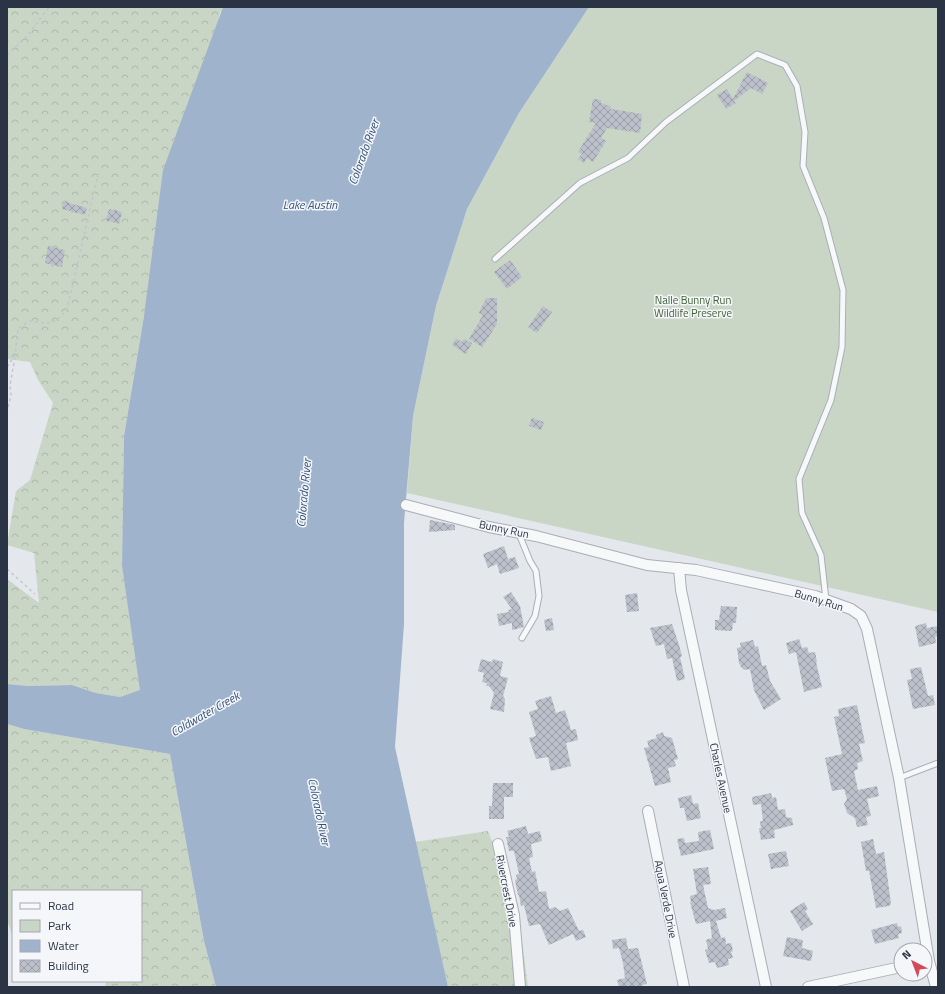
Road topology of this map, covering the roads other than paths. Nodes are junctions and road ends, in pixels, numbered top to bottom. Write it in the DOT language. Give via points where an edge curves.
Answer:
graph roads {
  1 [pos="495,259"];
  2 [pos="406,505"];
  3 [pos="519,534"];
  4 [pos="679,568"];
  5 [pos="826,600"];
  6 [pos="522,638"];
  7 [pos="938,763"];
  8 [pos="899,778"];
  9 [pos="648,811"];
  10 [pos="498,844"];
  11 [pos="928,942"];
  12 [pos="893,969"];
  13 [pos="933,971"];
  14 [pos="520,987"];
  15 [pos="684,987"];
  16 [pos="766,987"];
  17 [pos="808,987"];
  18 [pos="936,987"];
  1 -- 5 [label="lane" via="580,183 628,158 666,122 757,54 785,65 797,86 805,132 803,166 824,218 843,290 842,347 831,400 799,479 802,513 821,555"];
  2 -- 3 [label="street, Bunny Run"];
  3 -- 4 [label="street, Bunny Run" via="536,536 647,565"];
  3 -- 6 [label="lane" via="536,571 539,596 536,616"];
  4 -- 5 [label="street, Bunny Run"];
  4 -- 16 [label="street, Charles Avenue" via="682,598"];
  5 -- 8 [label="street, Bunny Run" via="851,609 861,616 867,629"];
  7 -- 8 [label="lane"];
  8 -- 11 [label="street, Bunny Run"];
  9 -- 15 [label="street, Aqua Verde Drive"];
  10 -- 14 [label="street, Rivercrest Drive" via="514,915"];
  12 -- 17 [label="street"];
  13 -- 18 [label="street, Bunny Run"];
}
